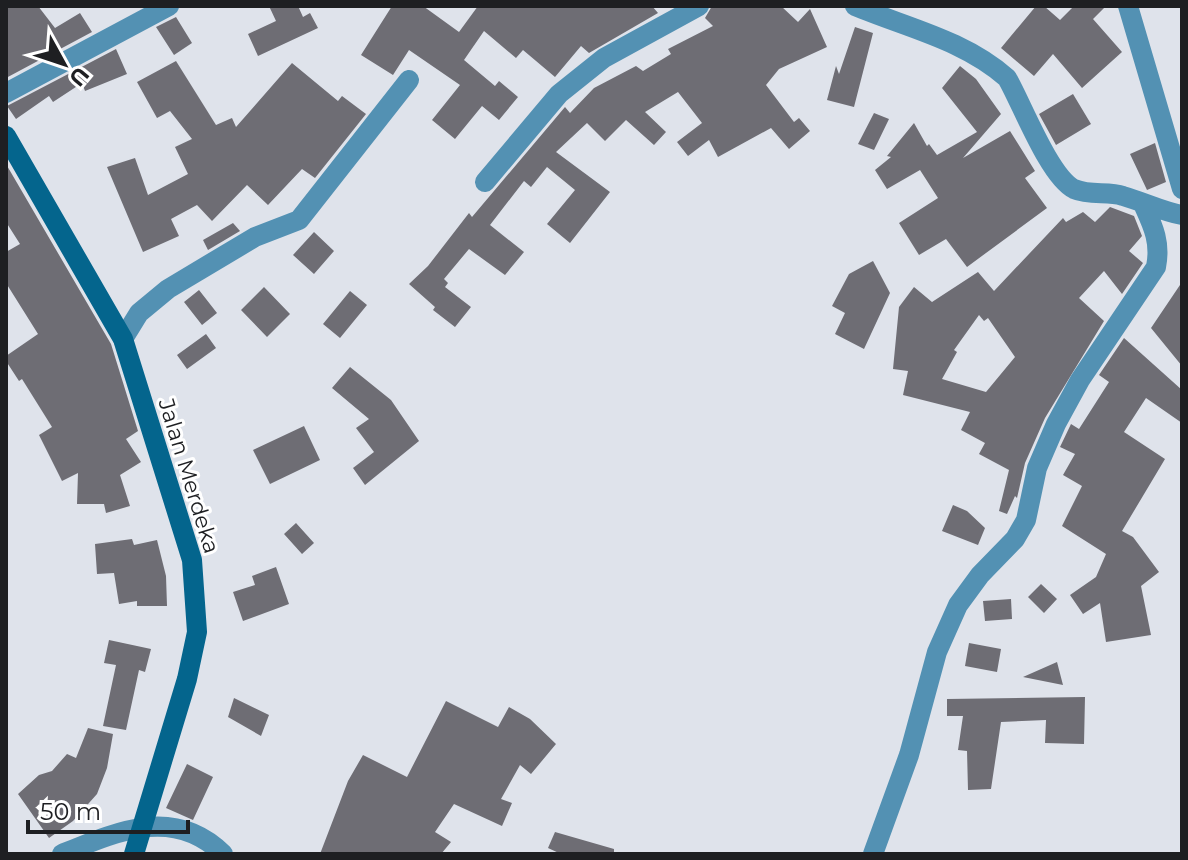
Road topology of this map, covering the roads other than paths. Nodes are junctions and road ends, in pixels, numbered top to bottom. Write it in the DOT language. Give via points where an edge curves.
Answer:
graph roads {
  1 [pos="169,6"];
  2 [pos="699,6"];
  3 [pos="1128,6"];
  4 [pos="863,9"];
  5 [pos="409,80"];
  6 [pos="6,93"];
  7 [pos="6,136"];
  8 [pos="485,182"];
  9 [pos="1182,189"];
  10 [pos="1143,204"];
  11 [pos="1182,215"];
  12 [pos="123,339"];
  13 [pos="139,829"];
  14 [pos="62,854"];
  15 [pos="134,854"];
  16 [pos="223,854"];
  17 [pos="873,854"];
  1 -- 6 [label="street"];
  2 -- 8 [label="street" via="604,58 559,94"];
  3 -- 9 [label="street"];
  4 -- 10 [label="street" via="980,56 1007,78 1050,161 1071,187"];
  5 -- 12 [label="street" via="299,220 255,237 168,289 139,313"];
  7 -- 12 [label="street, Jalan Merdeka"];
  10 -- 11 [label="street"];
  10 -- 17 [label="street" via="1157,233 1156,267 1056,424 1015,539 958,605 937,652 909,755"];
  12 -- 13 [label="street, Jalan Merdeka" via="192,560 197,632"];
  13 -- 14 [label="street" via="110,834"];
  13 -- 15 [label="street, Jalan Merdeka"];
  13 -- 16 [label="street" via="184,827"];
}
